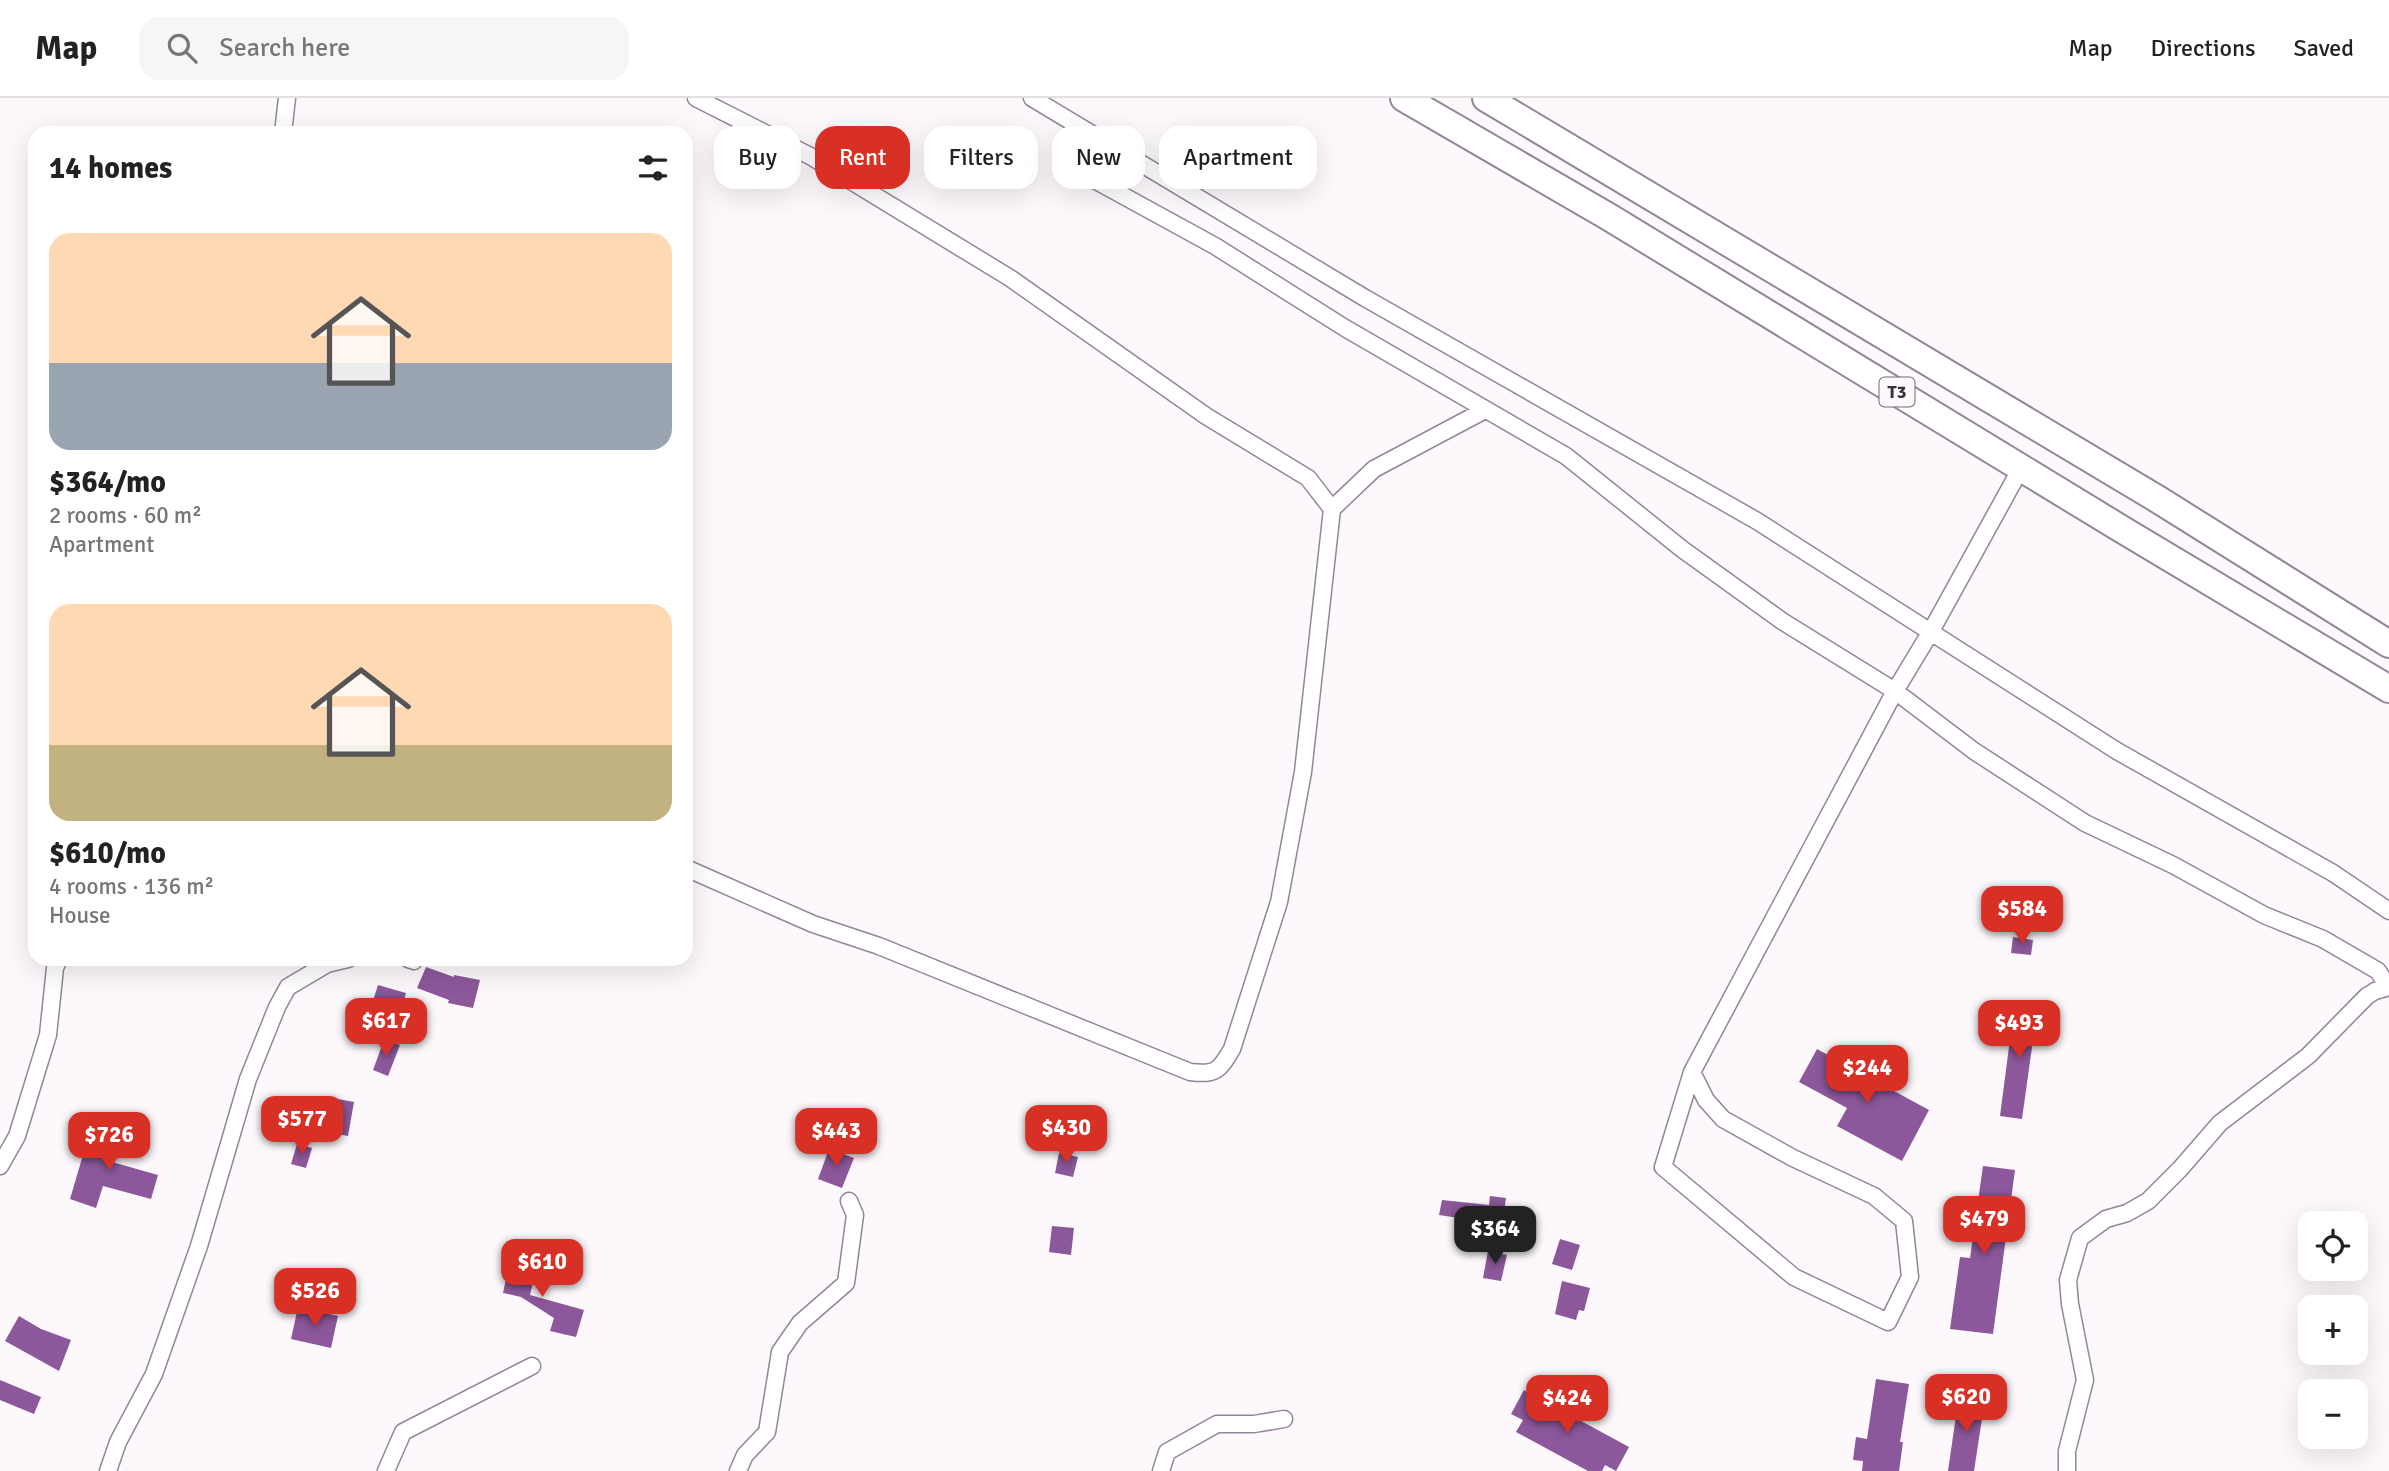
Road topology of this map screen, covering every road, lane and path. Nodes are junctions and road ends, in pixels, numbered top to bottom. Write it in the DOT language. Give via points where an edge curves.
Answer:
graph roads {
  1 [pos="288,98"];
  2 [pos="696,98"];
  3 [pos="1031,98"];
  4 [pos="1404,98"];
  5 [pos="1486,98"];
  6 [pos="284,126"];
  7 [pos="1111,189"];
  8 [pos="1486,411"];
  9 [pos="2021,468"];
  10 [pos="1332,509"];
  11 [pos="1930,633"];
  12 [pos="2389,643"];
  13 [pos="2389,689"];
  14 [pos="1895,691"];
  15 [pos="693,871"];
  16 [pos="2389,911"];
  17 [pos="56,966"];
  18 [pos="324,966"];
  19 [pos="2388,987"];
  20 [pos="1692,1072"];
  21 [pos="0,1166"];
  22 [pos="849,1201"];
  23 [pos="532,1366"];
  24 [pos="1284,1419"];
  25 [pos="108,1471"];
  26 [pos="386,1471"];
  27 [pos="738,1471"];
  28 [pos="1161,1471"];
  29 [pos="2067,1471"];
  1 -- 6 [label="street"];
  2 -- 10 [label="street" via="810,156 1010,278 1206,416 1308,478"];
  3 -- 11 [label="street" via="1365,298 1757,521"];
  4 -- 9 [label="highway, T3"];
  5 -- 12 [label="highway, T3"];
  7 -- 8 [label="street" via="1215,246"];
  8 -- 10 [label="street" via="1374,469"];
  8 -- 14 [label="street" via="1566,456 1782,621"];
  9 -- 11 [label="street"];
  9 -- 13 [label="highway, T3"];
  10 -- 15 [label="street" via="1303,772 1279,902 1232,1049 1222,1067 1210,1074 1190,1072 879,946 813,924"];
  11 -- 14 [label="street"];
  11 -- 16 [label="street" via="2117,751 2333,873"];
  14 -- 19 [label="street" via="1974,751 2085,823 2264,915 2323,939 2378,971"];
  14 -- 20 [label="street"];
  17 -- 21 [label="street" via="48,1035 17,1136"];
  18 -- 25 [label="street" via="288,987 276,1007 248,1079 199,1246 154,1374"];
  19 -- 29 [label="street" via="2367,996 2308,1056 2220,1123 2148,1201 2106,1219 2081,1238 2068,1280 2085,1380 2067,1451"];
  20 -- 20 [label="street" via="1663,1167 1794,1278 1888,1322 1910,1277 1903,1221 1874,1196 1723,1119 1706,1100"];
  22 -- 27 [label="street" via="855,1215 846,1283 800,1324 780,1352 767,1432 745,1455"];
  23 -- 26 [label="street" via="403,1432"];
  24 -- 28 [label="street" via="1217,1423 1167,1452"];
}
